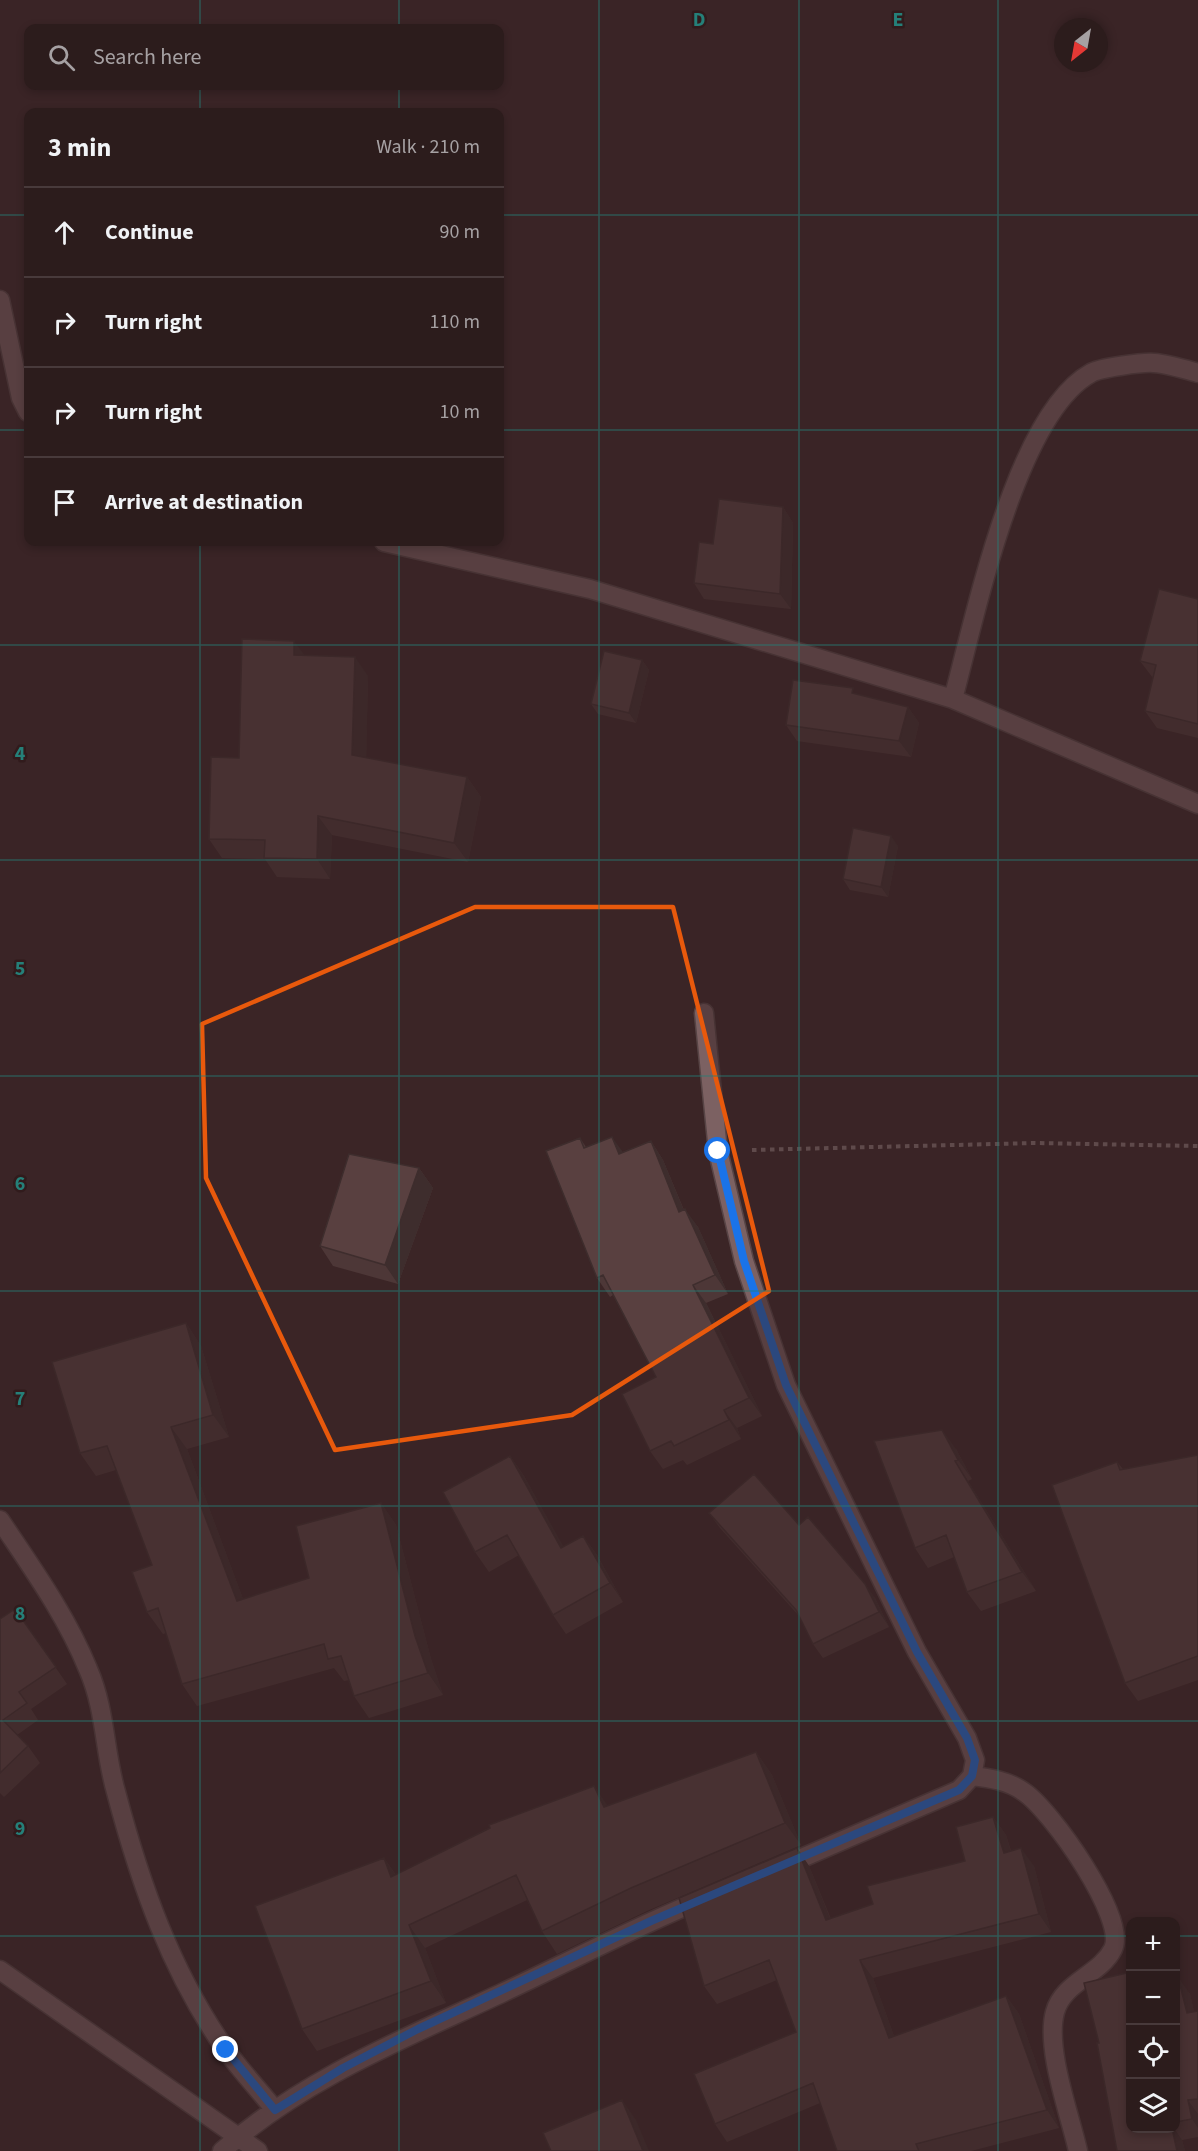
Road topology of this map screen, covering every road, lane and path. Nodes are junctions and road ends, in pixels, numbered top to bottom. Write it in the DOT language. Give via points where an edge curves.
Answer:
graph roads {
  1 [pos="0,300"];
  2 [pos="1198,373"];
  3 [pos="24,404"];
  4 [pos="402,546"];
  5 [pos="953,699"];
  6 [pos="1198,804"];
  7 [pos="704,1013"];
  8 [pos="1198,1146"];
  9 [pos="718,1151"];
  10 [pos="0,1520"];
  11 [pos="972,1776"];
  12 [pos="764,1874"];
  13 [pos="723,1891"];
  14 [pos="0,1970"];
  15 [pos="275,2110"];
  16 [pos="240,2136"];
  17 [pos="1072,2150"];
  18 [pos="222,2151"];
  19 [pos="258,2151"];
  1 -- 3 [label="street"];
  2 -- 5 [label="street" via="1153,362 1092,372 1058,402 1029,451 1005,514"];
  4 -- 5 [label="street" via="590,589"];
  5 -- 6 [label="street"];
  7 -- 9 [label="street"];
  8 -- 9 [label="path" via="1035,1143"];
  9 -- 11 [label="street" via="744,1261 786,1385 917,1652 967,1738 975,1760"];
  10 -- 15 [label="street" via="52,1598 88,1669 105,1721 117,1797 155,1921 190,1991 226,2050"];
  11 -- 12 [label="street" via="959,1790"];
  11 -- 17 [label="street" via="996,1779 1023,1791 1049,1814 1071,1845 1116,1932 1113,1949 1099,1966 1070,1988 1055,2011 1053,2037"];
  13 -- 15 [label="street" via="418,2029 343,2068"];
  14 -- 16 [label="street"];
  15 -- 16 [label="street"];
  16 -- 18 [label="street"];
  16 -- 19 [label="street"];
}
